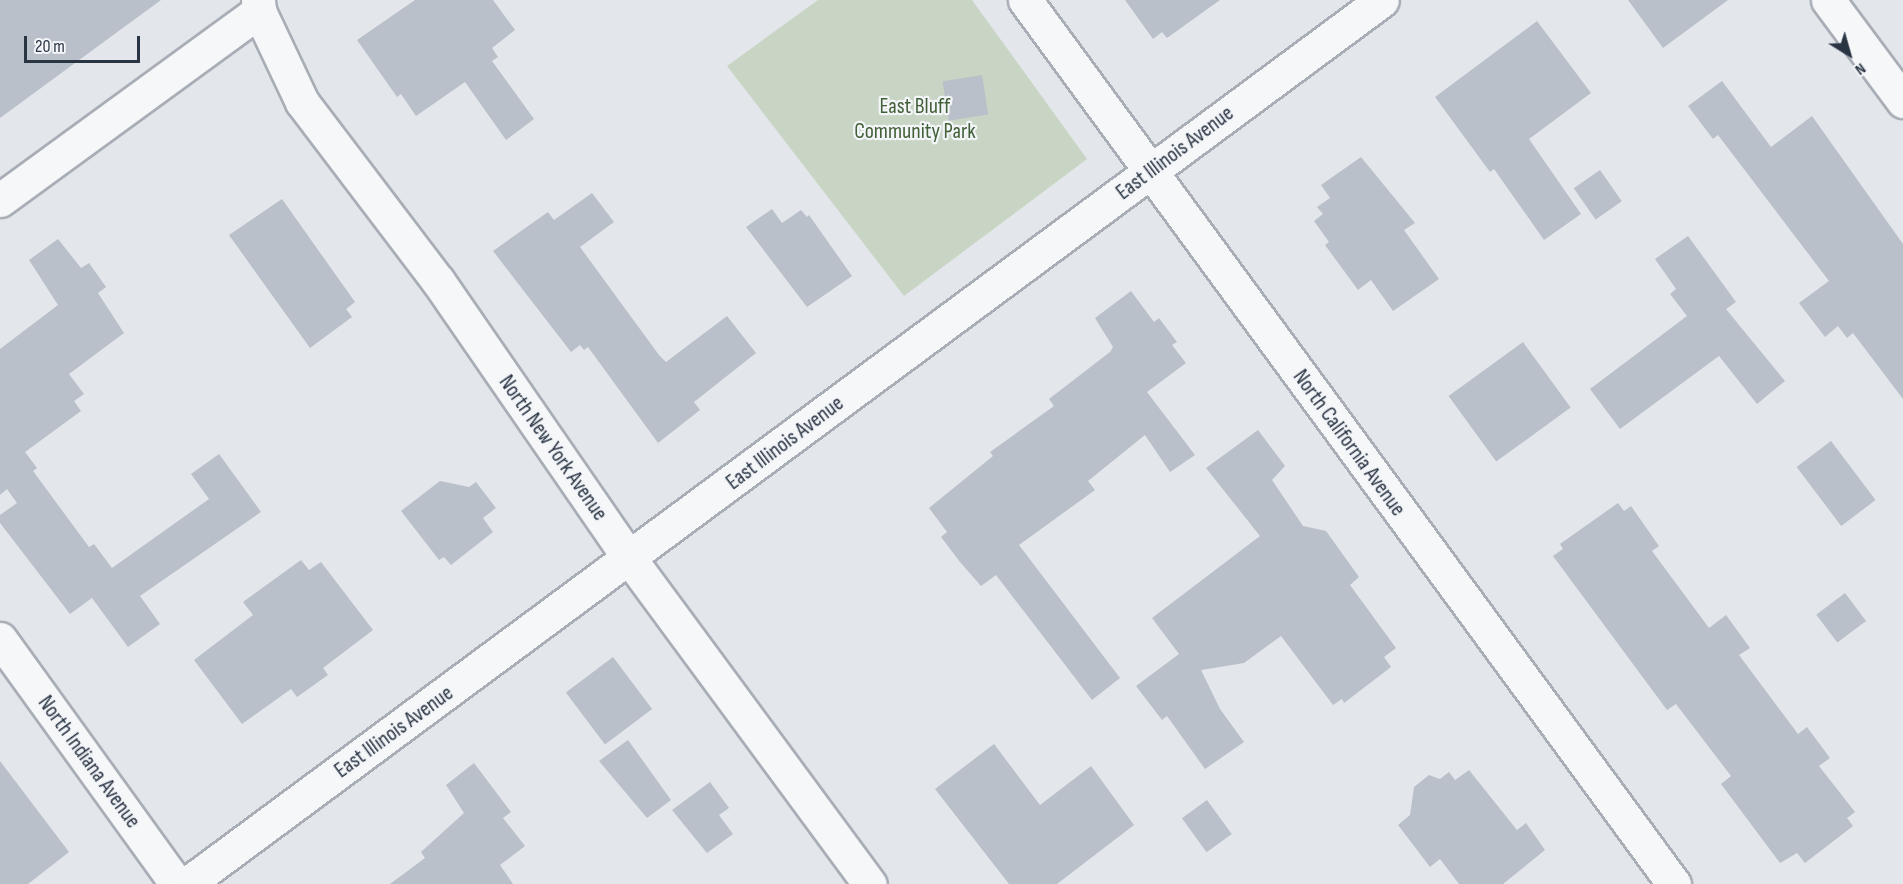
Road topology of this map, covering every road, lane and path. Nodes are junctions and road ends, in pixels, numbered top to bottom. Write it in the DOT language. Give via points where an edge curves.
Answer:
graph roads {
  1 [pos="1025,0"];
  2 [pos="1382,0"];
  3 [pos="1828,0"];
  4 [pos="259,6"];
  5 [pos="1903,101"];
  6 [pos="1150,172"];
  7 [pos="0,200"];
  8 [pos="630,559"];
  9 [pos="0,639"];
  10 [pos="177,884"];
  11 [pos="187,884"];
  12 [pos="870,884"];
  13 [pos="1674,884"];
  1 -- 6 [label="street, North California Avenue"];
  2 -- 6 [label="street, East Illinois Avenue"];
  3 -- 5 [label="street"];
  4 -- 7 [label="street"];
  4 -- 8 [label="street, North New York Avenue" via="302,102 438,281"];
  6 -- 8 [label="street, East Illinois Avenue"];
  6 -- 13 [label="street, North California Avenue"];
  8 -- 11 [label="street, East Illinois Avenue"];
  8 -- 12 [label="street, North New York Avenue"];
  9 -- 10 [label="street, North Indiana Avenue"];
}
